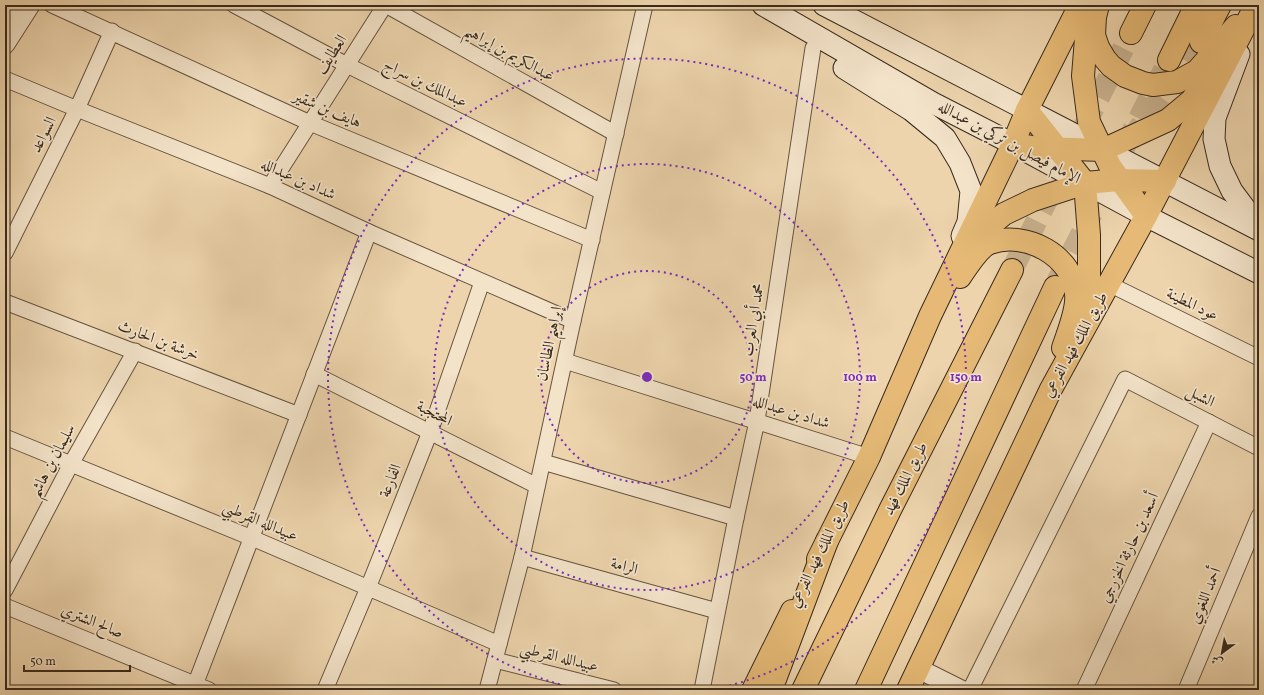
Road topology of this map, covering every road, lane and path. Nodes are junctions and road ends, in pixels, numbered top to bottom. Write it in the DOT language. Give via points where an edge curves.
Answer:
graph roads {
  1 [pos="8,5"];
  2 [pos="30,5"];
  3 [pos="52,5"];
  4 [pos="234,5"];
  5 [pos="385,5"];
  6 [pos="645,5"];
  7 [pos="824,5"];
  8 [pos="1080,5"];
  9 [pos="1092,5"];
  10 [pos="1098,5"];
  11 [pos="1145,5"];
  12 [pos="1196,5"];
  13 [pos="1220,5"];
  14 [pos="1256,5"];
  15 [pos="768,8"];
  16 [pos="5,10"];
  17 [pos="112,31"];
  18 [pos="1131,33"];
  19 [pos="1201,42"];
  20 [pos="5,44"];
  21 [pos="813,48"];
  22 [pos="1169,60"];
  23 [pos="347,65"];
  24 [pos="5,79"];
  25 [pos="77,109"];
  26 [pos="1027,110"];
  27 [pos="310,123"];
  28 [pos="616,134"];
  29 [pos="1013,144"];
  30 [pos="1057,148"];
  31 [pos="1103,150"];
  32 [pos="1119,180"];
  33 [pos="1165,181"];
  34 [pos="1085,182"];
  35 [pos="270,186"];
  36 [pos="602,192"];
  37 [pos="1146,216"];
  38 [pos="1259,227"];
  39 [pos="1259,230"];
  40 [pos="369,232"];
  41 [pos="592,240"];
  42 [pos="5,253"];
  43 [pos="1012,270"];
  44 [pos="1259,273"];
  45 [pos="482,282"];
  46 [pos="1109,284"];
  47 [pos="1055,287"];
  48 [pos="5,302"];
  49 [pos="930,316"];
  50 [pos="573,321"];
  51 [pos="134,351"];
  52 [pos="1259,358"];
  53 [pos="565,361"];
  54 [pos="314,374"];
  55 [pos="1050,389"];
  56 [pos="299,415"];
  57 [pos="757,421"];
  58 [pos="1209,422"];
  59 [pos="430,432"];
  60 [pos="5,437"];
  61 [pos="1259,448"];
  62 [pos="869,456"];
  63 [pos="543,462"];
  64 [pos="71,464"];
  65 [pos="537,486"];
  66 [pos="1259,516"];
  67 [pos="736,518"];
  68 [pos="252,538"];
  69 [pos="827,541"];
  70 [pos="522,557"];
  71 [pos="368,588"];
  72 [pos="5,590"];
  73 [pos="5,606"];
  74 [pos="717,611"];
  75 [pos="499,644"];
  76 [pos="495,660"];
  77 [pos="917,668"];
  78 [pos="202,687"];
  79 [pos="325,690"];
  80 [pos="487,690"];
  81 [pos="614,690"];
  82 [pos="702,690"];
  83 [pos="753,690"];
  84 [pos="771,690"];
  85 [pos="803,690"];
  86 [pos="866,690"];
  87 [pos="908,690"];
  88 [pos="960,690"];
  89 [pos="970,690"];
  90 [pos="1084,690"];
  91 [pos="1186,690"];
  1 -- 16 [label="street"];
  2 -- 20 [label="street"];
  3 -- 17 [label="street, هايف بن شقير"];
  4 -- 23 [label="street, عبدالملك بن سراج"];
  5 -- 23 [label="street, العطايف"];
  5 -- 28 [label="street, عبدالكريم بن إبراهيم"];
  6 -- 28 [label="street, إبراهيم الطاسان"];
  7 -- 26 [label="main road"];
  8 -- 26 [label="main road, طريق الملك فهد الفرعي"];
  9 -- 31 [label="main road" via="1088,17 1083,76 1089,122"];
  10 -- 14 [label="main road" via="1094,35 1105,59 1125,76 1153,85 1176,82 1197,71"];
  11 -- 18 [label="main road"];
  12 -- 22 [label="main road"];
  13 -- 19 [label="main road"];
  14 -- 31 [label="main road" via="1192,100 1168,120"];
  14 -- 33 [label="main road, طريق الملك فهد الفرعي"];
  14 -- 38 [label="main road" via="1215,118 1214,139 1220,166 1232,191"];
  15 -- 21 [label="main road"];
  15 -- 29 [label="main road, الإمام فيصل بن تركي بن عبدالله" via="933,103"];
  17 -- 25 [label="street, السواعد"];
  17 -- 27 [label="street, هايف بن شقير"];
  21 -- 49 [label="main road" via="911,110 944,138 960,163 971,191 968,222"];
  21 -- 57 [label="street, محمد أبي العرب"];
  23 -- 27 [label="street, العطايف"];
  23 -- 36 [label="street, عبدالملك بن سراج"];
  24 -- 25 [label="street, شداد بن عبدالله"];
  25 -- 35 [label="street, شداد بن عبدالله"];
  25 -- 42 [label="street, السواعد"];
  26 -- 29 [label="main road, طريق الملك فهد الفرعي"];
  26 -- 30 [label="main road"];
  26 -- 31 [label="main road"];
  27 -- 35 [label="street, العطايف"];
  27 -- 41 [label="street, هايف بن شقير"];
  28 -- 36 [label="street, إبراهيم الطاسان"];
  29 -- 30 [label="main road"];
  29 -- 34 [label="main road, الإمام فيصل بن تركي بن عبدالله"];
  29 -- 49 [label="main road, طريق الملك فهد الفرعي"];
  30 -- 31 [label="main road"];
  30 -- 34 [label="main road"];
  31 -- 32 [label="main road"];
  31 -- 33 [label="main road"];
  32 -- 33 [label="main road"];
  32 -- 34 [label="main road"];
  32 -- 37 [label="main road"];
  33 -- 37 [label="main road, طريق الملك فهد الفرعي"];
  33 -- 39 [label="main road"];
  34 -- 37 [label="main road, الإمام فيصل بن تركي بن عبدالله"];
  34 -- 49 [label="main road" via="1033,200 1004,214 987,228"];
  34 -- 55 [label="main road" via="1089,235 1089,292 1082,316"];
  35 -- 40 [label="street, شداد بن عبدالله"];
  36 -- 41 [label="street, إبراهيم الطاسان"];
  37 -- 44 [label="main road, الإمام فيصل بن تركي بن عبدالله"];
  37 -- 46 [label="main road, طريق الملك فهد الفرعي"];
  40 -- 45 [label="street, شداد بن عبدالله"];
  40 -- 54 [label="street"];
  41 -- 50 [label="street, إبراهيم الطاسان"];
  43 -- 85 [label="main road, طريق الملك فهد" via="890,510"];
  45 -- 50 [label="street, شداد بن عبدالله"];
  45 -- 59 [label="street, الفارعة"];
  46 -- 52 [label="street, عود المطينة"];
  46 -- 55 [label="main road, طريق الملك فهد الفرعي"];
  47 -- 86 [label="main road"];
  48 -- 51 [label="street, خرشة بن الحارث"];
  49 -- 55 [label="main road" via="976,255 989,243 1019,240 1044,248 1061,260 1068,270 1076,293 1076,304"];
  49 -- 62 [label="main road, طريق الملك فهد الفرعي"];
  50 -- 53 [label="street, إبراهيم الطاسان"];
  51 -- 56 [label="street, خرشة بن الحارث"];
  51 -- 64 [label="street, سليمان بن هاشم"];
  53 -- 57 [label="street, شداد بن عبدالله"];
  53 -- 63 [label="street, إبراهيم الطاسان"];
  54 -- 56 [label="street"];
  54 -- 59 [label="street, المحتجبة"];
  55 -- 77 [label="main road, طريق الملك فهد الفرعي"];
  56 -- 68 [label="street"];
  57 -- 62 [label="street, شداد بن عبدالله"];
  57 -- 67 [label="street, محمد أبي العرب"];
  58 -- 61 [label="street, الشبل"];
  58 -- 89 [label="street, الشبل" via="1124,379"];
  58 -- 90 [label="street, أسعد بن حارثة الخزرجي"];
  59 -- 65 [label="street, المحتجبة"];
  59 -- 71 [label="street, الفارعة"];
  60 -- 64 [label="street, عبيدالله القرطبي"];
  62 -- 69 [label="main road, طريق الملك فهد الفرعي"];
  63 -- 65 [label="street, إبراهيم الطاسان"];
  63 -- 67 [label="street"];
  64 -- 68 [label="street, عبيدالله القرطبي"];
  64 -- 72 [label="street, سليمان بن هاشم"];
  65 -- 70 [label="street, إبراهيم الطاسان"];
  66 -- 91 [label="street, أحمد اللغوي"];
  67 -- 74 [label="street, محمد أبي العرب"];
  68 -- 71 [label="street, عبيدالله القرطبي"];
  68 -- 78 [label="street"];
  69 -- 83 [label="main road, طريق الملك فهد الفرعي"];
  69 -- 84 [label="main road"];
  70 -- 74 [label="street, الرامة"];
  70 -- 75 [label="street, إبراهيم الطاسان"];
  71 -- 75 [label="street, عبيدالله القرطبي"];
  71 -- 79 [label="street, الفارعة"];
  73 -- 78 [label="street, صالح الشتري"];
  74 -- 82 [label="street, محمد أبي العرب"];
  75 -- 76 [label="street, إبراهيم الطاسان"];
  76 -- 80 [label="street, إبراهيم الطاسان"];
  76 -- 81 [label="street, عبيدالله القرطبي"];
  77 -- 87 [label="main road, طريق الملك فهد الفرعي"];
  77 -- 88 [label="street"];
}
